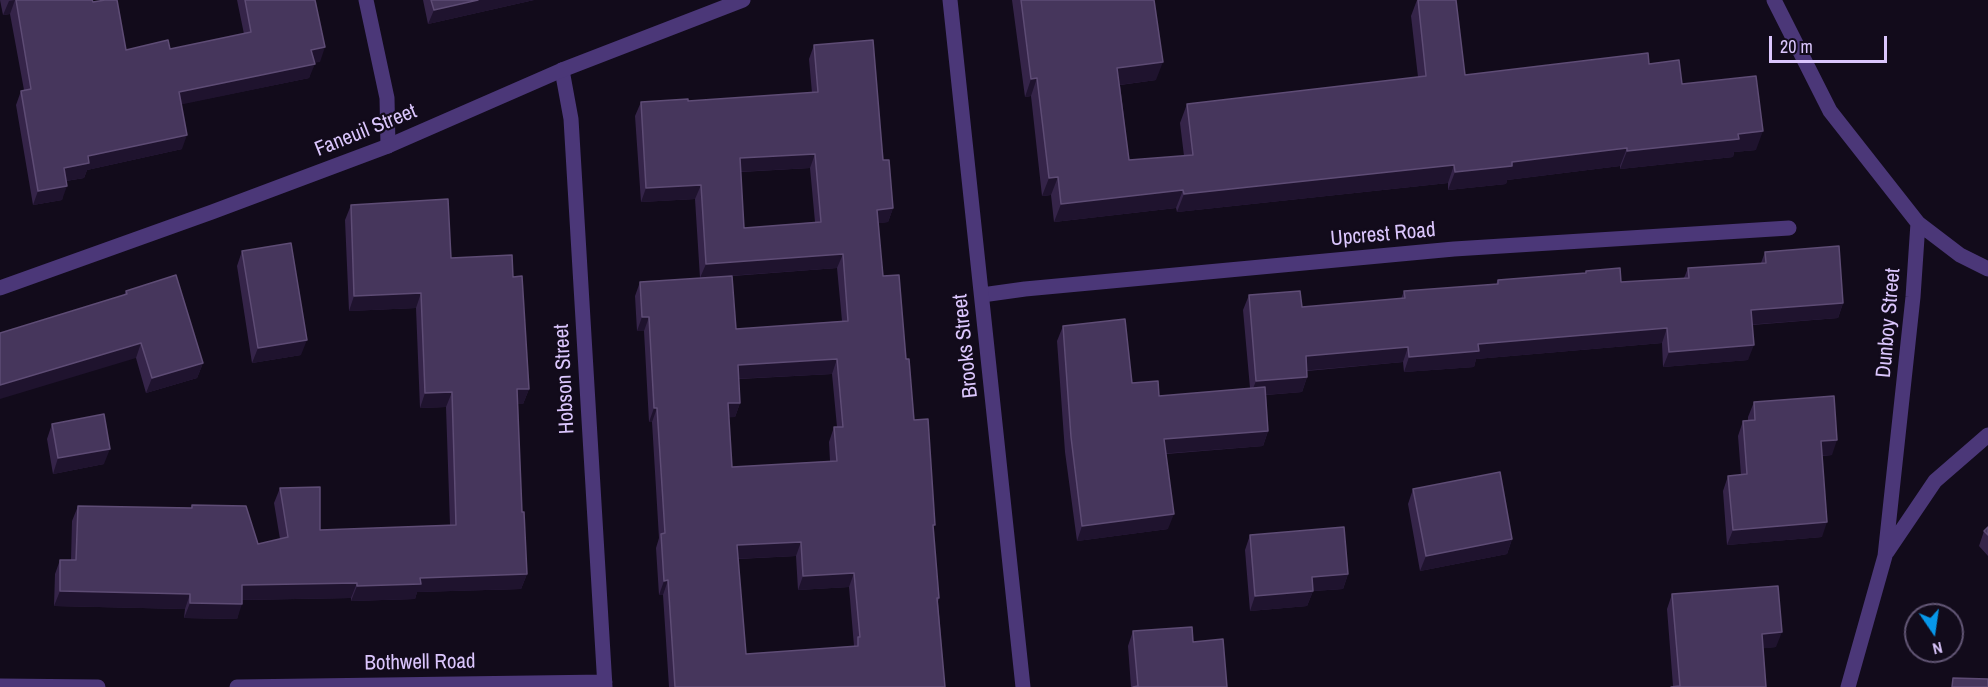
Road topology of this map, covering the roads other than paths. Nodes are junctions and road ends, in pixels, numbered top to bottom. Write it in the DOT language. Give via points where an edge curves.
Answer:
graph roads {
  1 [pos="366,0"];
  2 [pos="743,0"];
  3 [pos="950,0"];
  4 [pos="1774,0"];
  5 [pos="561,70"];
  6 [pos="388,146"];
  7 [pos="1918,223"];
  8 [pos="1789,228"];
  9 [pos="1988,269"];
  10 [pos="0,288"];
  11 [pos="982,295"];
  12 [pos="1988,435"];
  13 [pos="1885,556"];
  14 [pos="605,684"];
  15 [pos="0,686"];
  16 [pos="98,687"];
  17 [pos="237,687"];
  18 [pos="1023,687"];
  19 [pos="1848,687"];
  1 -- 6 [label="street" via="387,98"];
  2 -- 5 [label="street, Faneuil Street"];
  3 -- 11 [label="street, Brooks Street"];
  4 -- 7 [label="street" via="1830,111"];
  5 -- 6 [label="street, Faneuil Street"];
  5 -- 14 [label="street, Hobson Street" via="571,119"];
  6 -- 10 [label="street, Faneuil Street"];
  7 -- 9 [label="street" via="1960,255"];
  7 -- 13 [label="street, Dunboy Street"];
  8 -- 11 [label="street, Upcrest Road" via="1455,249"];
  11 -- 18 [label="street, Brooks Street"];
  12 -- 13 [label="street" via="1935,481"];
  13 -- 19 [label="street, Dunboy Street"];
  14 -- 17 [label="street, Bothwell Road"];
  15 -- 16 [label="street"];
}
